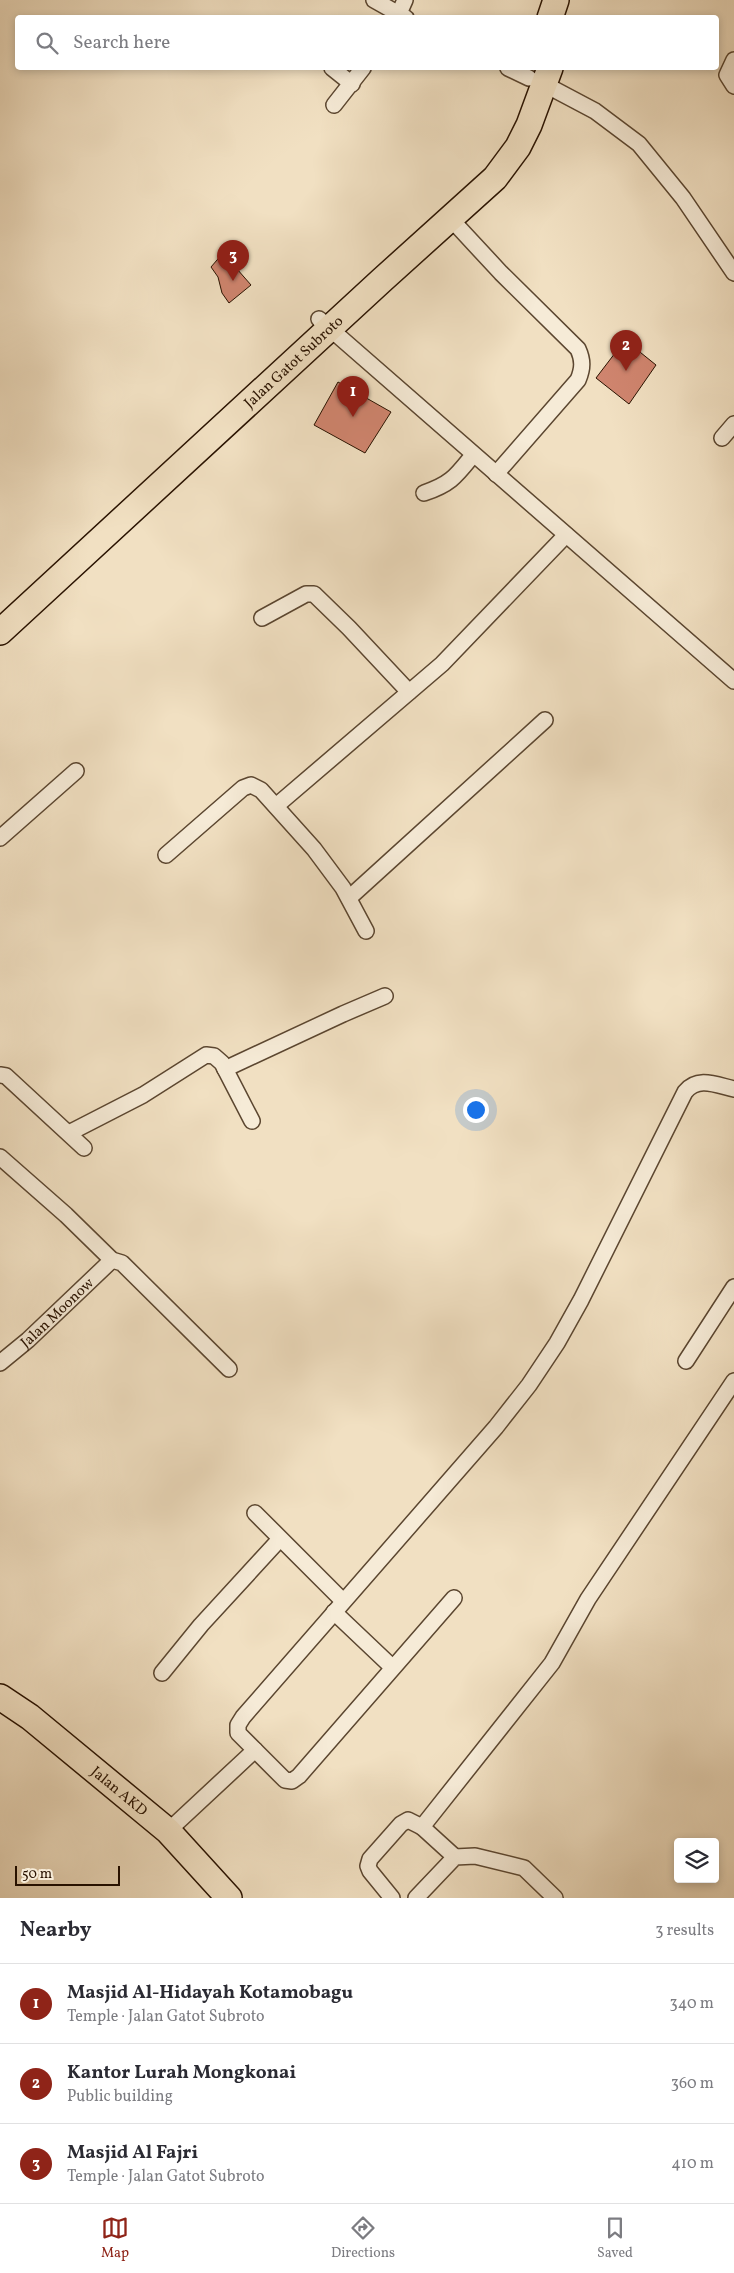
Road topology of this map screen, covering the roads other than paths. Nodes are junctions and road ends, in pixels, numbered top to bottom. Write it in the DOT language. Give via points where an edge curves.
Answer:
graph roads {
  1 [pos="374,0"];
  2 [pos="556,0"];
  3 [pos="573,0"];
  4 [pos="402,12"];
  5 [pos="551,15"];
  6 [pos="568,15"];
  7 [pos="734,60"];
  8 [pos="334,70"];
  9 [pos="362,70"];
  10 [pos="533,73"];
  11 [pos="352,84"];
  12 [pos="734,86"];
  13 [pos="334,105"];
  14 [pos="450,218"];
  15 [pos="734,273"];
  16 [pos="324,324"];
  17 [pos="734,424"];
  18 [pos="722,438"];
  19 [pos="473,454"];
  20 [pos="496,474"];
  21 [pos="424,493"];
  22 [pos="566,535"];
  23 [pos="0,612"];
  24 [pos="262,618"];
  25 [pos="0,632"];
  26 [pos="734,682"];
  27 [pos="409,692"];
  28 [pos="545,720"];
  29 [pos="76,771"];
  30 [pos="276,806"];
  31 [pos="0,838"];
  32 [pos="166,855"];
  33 [pos="349,898"];
  34 [pos="366,931"];
  35 [pos="385,996"];
  36 [pos="225,1069"];
  37 [pos="0,1074"];
  38 [pos="734,1089"];
  39 [pos="252,1121"];
  40 [pos="69,1134"];
  41 [pos="84,1148"];
  42 [pos="0,1157"];
  43 [pos="112,1260"];
  44 [pos="734,1287"];
  45 [pos="686,1361"];
  46 [pos="0,1363"];
  47 [pos="229,1369"];
  48 [pos="734,1381"];
  49 [pos="255,1513"];
  50 [pos="279,1540"];
  51 [pos="454,1598"];
  52 [pos="338,1607"];
  53 [pos="392,1666"];
  54 [pos="162,1673"];
  55 [pos="0,1697"];
  56 [pos="255,1750"];
  57 [pos="422,1827"];
  58 [pos="168,1831"];
  59 [pos="455,1857"];
  60 [pos="229,1898"];
  61 [pos="392,1898"];
  62 [pos="416,1898"];
  63 [pos="555,1898"];
  1 -- 4 [label="street"];
  2 -- 5 [label="highway"];
  3 -- 6 [label="highway"];
  7 -- 12 [label="street" via="727,75"];
  8 -- 11 [label="street"];
  9 -- 11 [label="street"];
  10 -- 14 [label="highway, Jalan Gatot Subroto" via="529,125 508,163"];
  10 -- 15 [label="street" via="595,110 639,144 683,198"];
  10 -- 16 [label="highway, Jalan Gatot Subroto" via="506,137 496,152"];
  11 -- 13 [label="street"];
  14 -- 16 [label="highway, Jalan Gatot Subroto"];
  14 -- 20 [label="street" via="578,348 582,358 578,380"];
  16 -- 19 [label="street"];
  16 -- 23 [label="highway, Jalan Gatot Subroto"];
  16 -- 25 [label="highway, Jalan Gatot Subroto"];
  17 -- 18 [label="street"];
  19 -- 20 [label="street"];
  19 -- 21 [label="street" via="450,482"];
  20 -- 22 [label="street"];
  22 -- 26 [label="street"];
  22 -- 27 [label="street" via="475,632"];
  24 -- 27 [label="street" via="306,594 314,594"];
  27 -- 30 [label="street"];
  28 -- 33 [label="street"];
  29 -- 31 [label="street"];
  30 -- 32 [label="street" via="261,790 251,785 243,788"];
  30 -- 33 [label="street" via="314,849"];
  33 -- 34 [label="street"];
  35 -- 36 [label="street"];
  36 -- 39 [label="street"];
  36 -- 40 [label="street" via="214,1056 206,1055 143,1095"];
  37 -- 40 [label="street"];
  38 -- 52 [label="street" via="701,1082 685,1092 557,1344 496,1427"];
  40 -- 41 [label="street"];
  42 -- 43 [label="street"];
  43 -- 46 [label="street, Jalan Moonow"];
  43 -- 47 [label="street" via="122,1263"];
  44 -- 45 [label="street"];
  48 -- 57 [label="street" via="588,1599 552,1663"];
  49 -- 50 [label="street"];
  50 -- 52 [label="street"];
  50 -- 54 [label="street" via="201,1624"];
  51 -- 53 [label="street"];
  52 -- 53 [label="street"];
  52 -- 56 [label="street" via="238,1725 238,1732"];
  53 -- 56 [label="street" via="292,1781 286,1780"];
  55 -- 58 [label="highway, Jalan AKD" via="30,1716"];
  56 -- 58 [label="street"];
  57 -- 59 [label="street"];
  57 -- 61 [label="street" via="408,1820 401,1824 370,1859 370,1870"];
  58 -- 60 [label="highway, Jalan AKD"];
  59 -- 62 [label="street"];
  59 -- 63 [label="street" via="475,1856 524,1868"];
}
